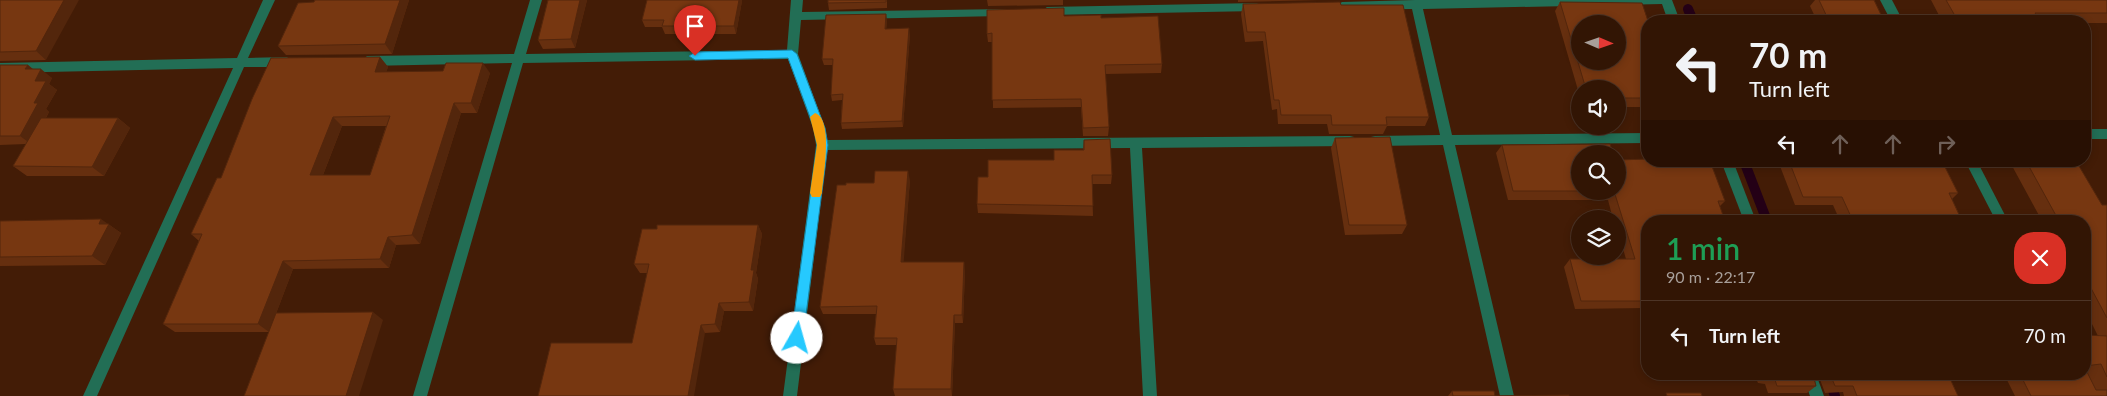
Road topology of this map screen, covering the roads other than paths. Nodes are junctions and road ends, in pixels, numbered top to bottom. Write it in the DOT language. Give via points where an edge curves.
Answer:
graph roads {
  1 [pos="269,0"];
  2 [pos="536,0"];
  3 [pos="797,0"];
  4 [pos="1665,0"];
  5 [pos="1886,0"];
  6 [pos="1345,3"];
  7 [pos="1416,4"];
  8 [pos="1079,5"];
  9 [pos="1326,6"];
  10 [pos="1267,7"];
  11 [pos="1030,11"];
  12 [pos="1011,12"];
  13 [pos="1671,15"];
  14 [pos="1894,15"];
  15 [pos="795,16"];
  16 [pos="792,54"];
  17 [pos="520,59"];
  18 [pos="351,61"];
  19 [pos="242,62"];
  20 [pos="301,62"];
  21 [pos="0,68"];
  22 [pos="2091,134"];
  23 [pos="2107,134"];
  24 [pos="1641,138"];
  25 [pos="1448,141"];
  26 [pos="1136,142"];
  27 [pos="822,145"];
  28 [pos="1729,167"];
  29 [pos="1975,167"];
  30 [pos="1748,215"];
  31 [pos="1999,215"];
  32 [pos="1811,380"];
  33 [pos="90,396"];
  34 [pos="420,396"];
  35 [pos="790,396"];
  36 [pos="1150,396"];
  37 [pos="1506,396"];
  38 [pos="1817,396"];
  1 -- 19 [label="street"];
  2 -- 17 [label="street"];
  3 -- 15 [label="street"];
  4 -- 7 [label="street"];
  4 -- 13 [label="street"];
  5 -- 14 [label="street"];
  6 -- 7 [label="street"];
  6 -- 9 [label="street"];
  7 -- 25 [label="street"];
  8 -- 10 [label="street"];
  8 -- 11 [label="street"];
  12 -- 15 [label="street"];
  15 -- 16 [label="street"];
  16 -- 17 [label="street"];
  16 -- 27 [label="street" via="820,128"];
  17 -- 18 [label="street"];
  17 -- 34 [label="street"];
  19 -- 20 [label="street"];
  19 -- 21 [label="street"];
  19 -- 33 [label="street"];
  22 -- 23 [label="street"];
  24 -- 25 [label="street"];
  25 -- 26 [label="street"];
  25 -- 37 [label="street"];
  26 -- 27 [label="street"];
  26 -- 36 [label="street"];
  27 -- 35 [label="street"];
  28 -- 30 [label="street"];
  29 -- 31 [label="street"];
  32 -- 38 [label="street"];
}
